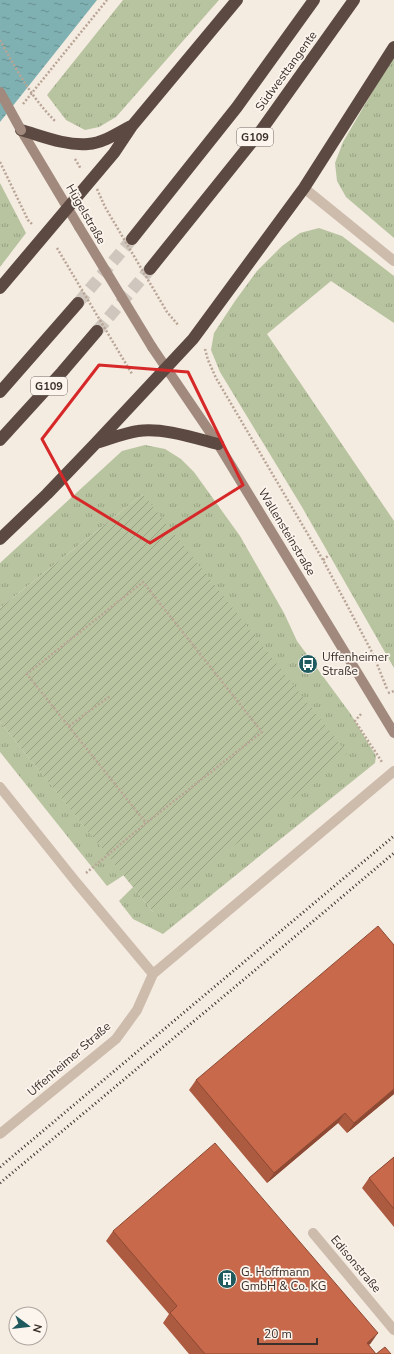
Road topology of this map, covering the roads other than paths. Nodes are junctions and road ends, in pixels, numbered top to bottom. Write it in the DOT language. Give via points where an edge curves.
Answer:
graph roads {
  1 [pos="237,0"];
  2 [pos="314,0"];
  3 [pos="354,0"];
  4 [pos="394,46"];
  5 [pos="0,92"];
  6 [pos="132,126"];
  7 [pos="21,130"];
  8 [pos="304,188"];
  9 [pos="67,208"];
  10 [pos="132,239"];
  11 [pos="394,261"];
  12 [pos="150,270"];
  13 [pos="0,288"];
  14 [pos="78,303"];
  15 [pos="97,331"];
  16 [pos="152,347"];
  17 [pos="166,368"];
  18 [pos="0,392"];
  19 [pos="0,440"];
  20 [pos="95,444"];
  21 [pos="218,444"];
  22 [pos="0,539"];
  23 [pos="394,733"];
  24 [pos="392,773"];
  25 [pos="0,787"];
  26 [pos="154,974"];
  27 [pos="0,1134"];
  28 [pos="313,1233"];
  29 [pos="394,1330"];
  1 -- 6 [label="highway"];
  2 -- 10 [label="highway, Südwesttangente / G109" via="237,107"];
  3 -- 12 [label="highway, Südwesttangente / G109" via="260,132"];
  4 -- 8 [label="highway"];
  5 -- 7 [label="street, Hügelstraße, bridge"];
  6 -- 7 [label="highway" via="89,144 51,139"];
  6 -- 9 [label="highway" via="114,153"];
  7 -- 9 [label="street, Hügelstraße"];
  8 -- 11 [label="street"];
  8 -- 17 [label="highway" via="193,339"];
  9 -- 13 [label="highway"];
  9 -- 16 [label="street, Hügelstraße, bridge"];
  14 -- 18 [label="highway, G109"];
  15 -- 19 [label="highway, G109"];
  16 -- 17 [label="street, Wallensteinstraße"];
  17 -- 20 [label="highway"];
  17 -- 21 [label="street, Wallensteinstraße"];
  20 -- 21 [label="highway" via="139,430 155,430"];
  20 -- 22 [label="highway"];
  21 -- 23 [label="street, Wallensteinstraße"];
  24 -- 26 [label="street, Uffenheimer Straße"];
  25 -- 26 [label="street"];
  26 -- 27 [label="street, Uffenheimer Straße" via="137,1010 116,1039"];
  28 -- 29 [label="street, Edisonstraße"];
}
